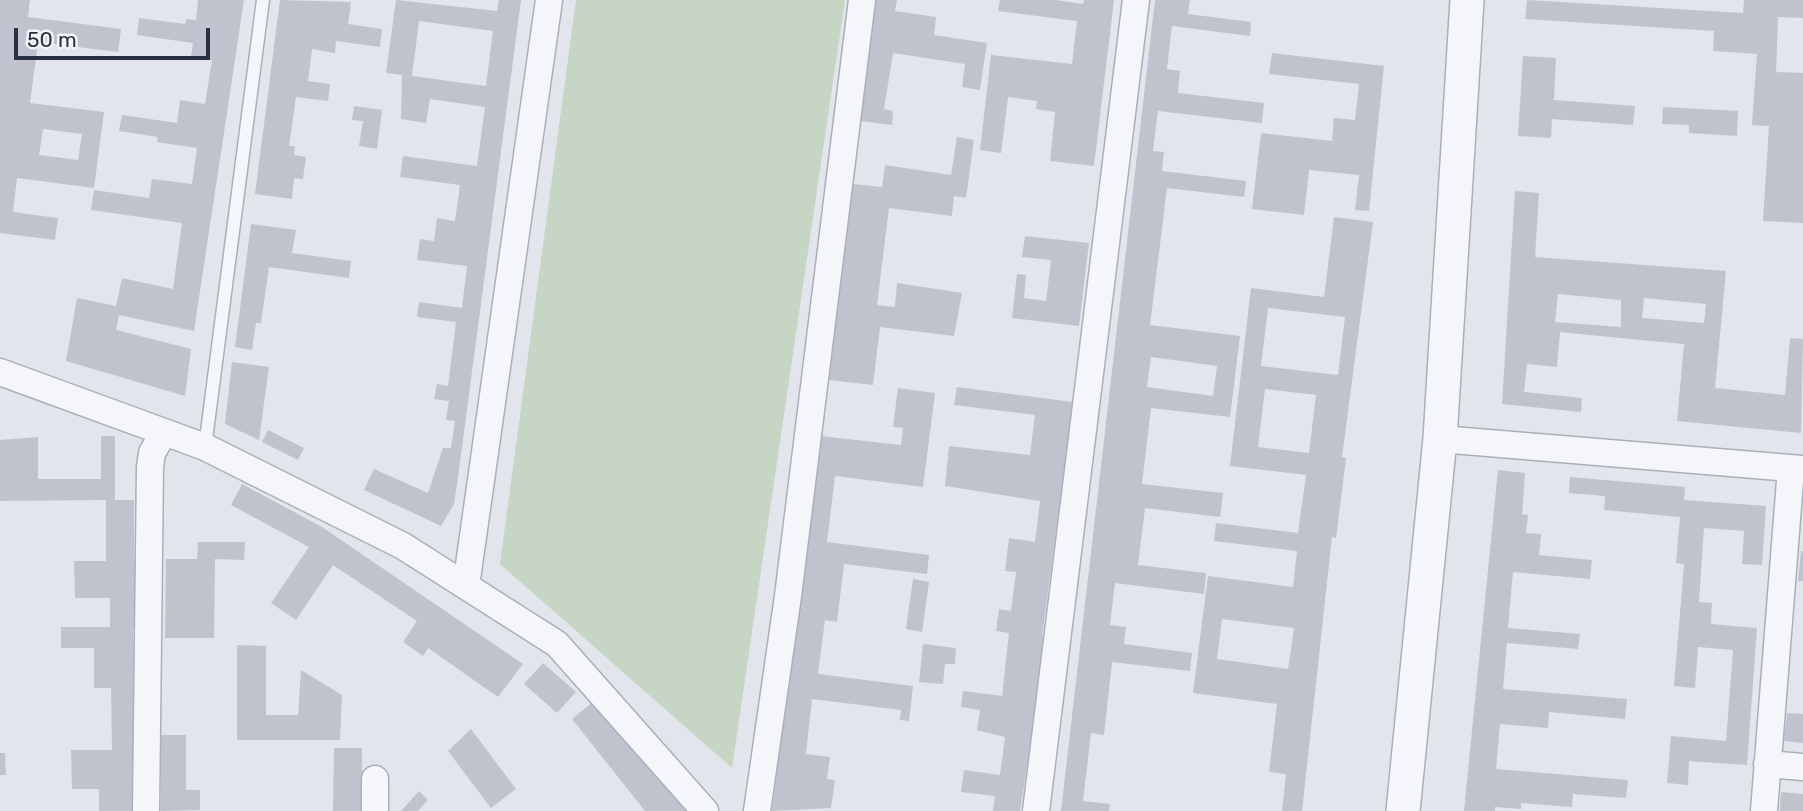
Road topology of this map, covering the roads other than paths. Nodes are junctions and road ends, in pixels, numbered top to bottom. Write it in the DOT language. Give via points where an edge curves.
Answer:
graph roads {
  1 [pos="263,0"];
  2 [pos="548,0"];
  3 [pos="862,0"];
  4 [pos="1136,0"];
  5 [pos="1467,0"];
  6 [pos="0,372"];
  7 [pos="164,432"];
  8 [pos="1440,439"];
  9 [pos="205,447"];
  10 [pos="1797,469"];
  11 [pos="466,586"];
  12 [pos="1768,764"];
  13 [pos="1803,767"];
  14 [pos="375,779"];
  15 [pos="146,811"];
  16 [pos="375,811"];
  17 [pos="705,811"];
  18 [pos="757,811"];
  19 [pos="1035,811"];
  20 [pos="1403,811"];
  21 [pos="1763,811"];
  1 -- 9 [label="lane"];
  2 -- 11 [label="street"];
  3 -- 18 [label="street"];
  4 -- 19 [label="street"];
  5 -- 8 [label="street"];
  6 -- 7 [label="street"];
  7 -- 9 [label="street"];
  7 -- 15 [label="street" via="150,467"];
  8 -- 10 [label="street"];
  8 -- 20 [label="street"];
  9 -- 11 [label="street" via="402,546"];
  10 -- 12 [label="street"];
  11 -- 17 [label="street" via="557,644"];
  12 -- 13 [label="street"];
  12 -- 21 [label="street"];
  14 -- 16 [label="street"];
}
